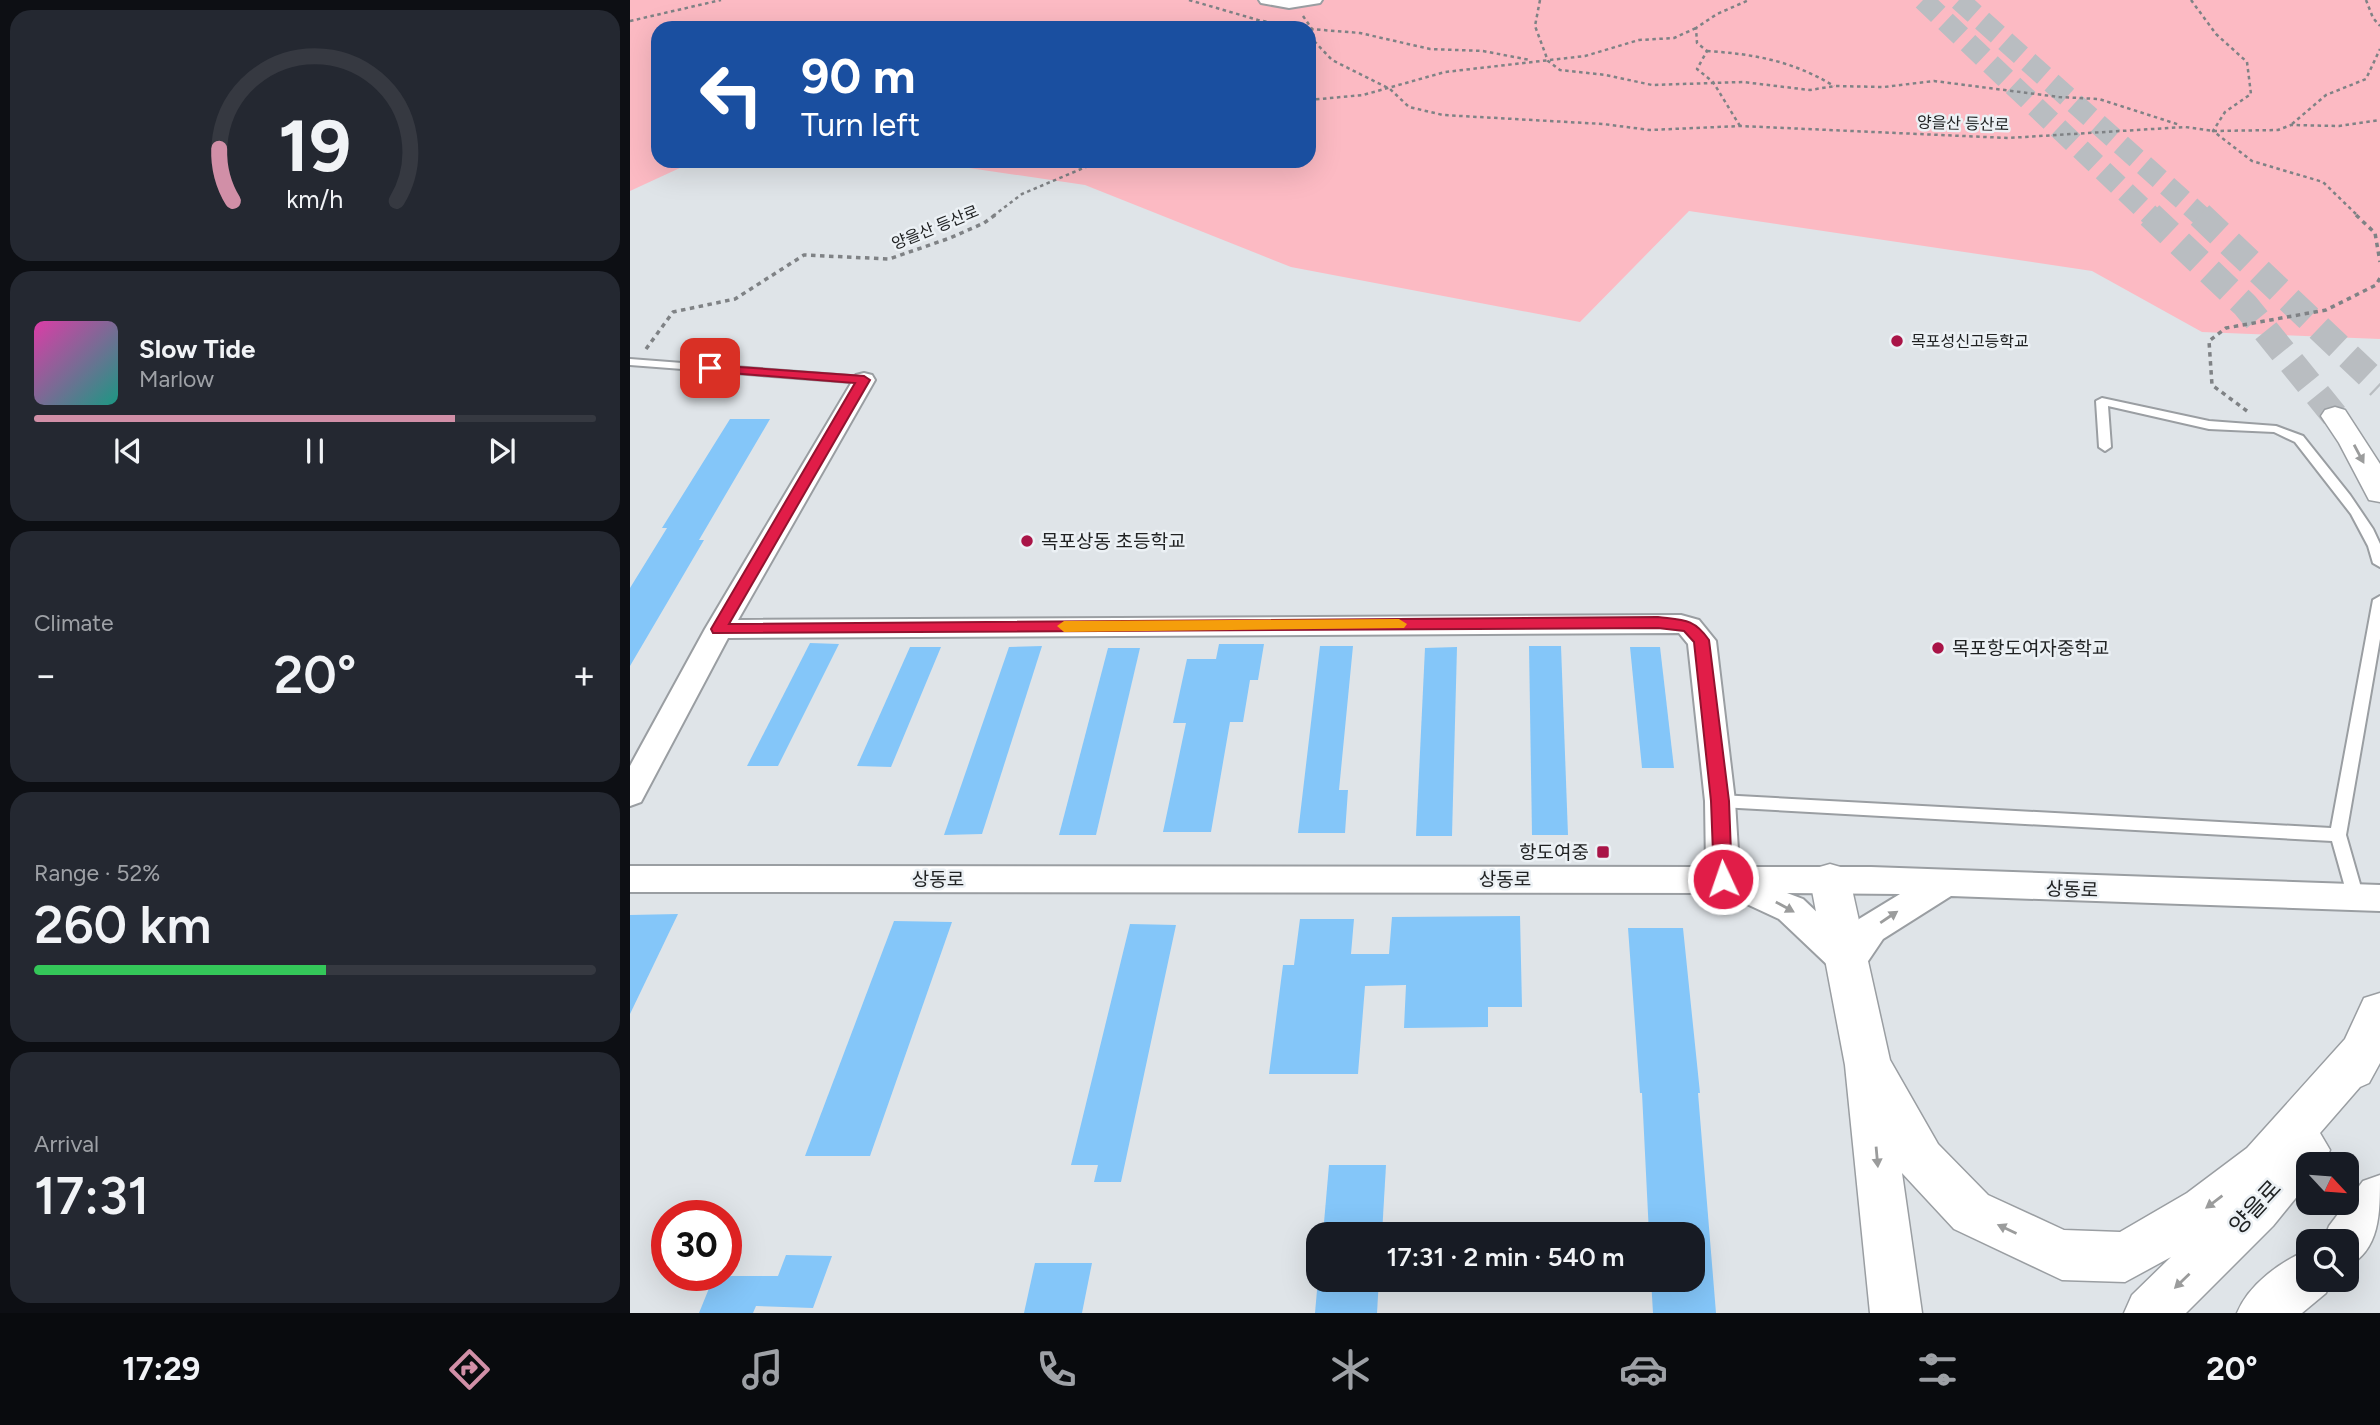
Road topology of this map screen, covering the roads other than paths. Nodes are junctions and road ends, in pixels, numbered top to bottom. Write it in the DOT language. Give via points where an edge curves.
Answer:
graph roads {
  1 [pos="1266,0"];
  2 [pos="1314,0"];
  3 [pos="633,362"];
  4 [pos="864,380"];
  5 [pos="2335,416"];
  6 [pos="2105,447"];
  7 [pos="2380,493"];
  8 [pos="2380,563"];
  9 [pos="2380,600"];
  10 [pos="719,629"];
  11 [pos="630,793"];
  12 [pos="1720,801"];
  13 [pos="2338,835"];
  14 [pos="630,879"];
  15 [pos="1723,879"];
  16 [pos="1830,880"];
  17 [pos="1942,885"];
  18 [pos="2368,898"];
  19 [pos="1848,963"];
  20 [pos="2372,1031"];
  21 [pos="1868,1065"];
  22 [pos="2380,1198"];
  23 [pos="2357,1229"];
  24 [pos="2296,1285"];
  25 [pos="2314,1292"];
  26 [pos="1896,1313"];
  27 [pos="2150,1313"];
  28 [pos="2263,1313"];
  29 [pos="2300,1313"];
  1 -- 2 [label="street" via="1289,4"];
  3 -- 4 [label="lane"];
  4 -- 10 [label="street"];
  5 -- 7 [label="street, one-way"];
  6 -- 8 [label="lane" via="2102,401 2210,425 2268,425 2286,431 2299,439 2362,523 2375,542"];
  9 -- 13 [label="lane"];
  10 -- 11 [label="street"];
  10 -- 12 [label="street" via="1689,626 1702,640"];
  12 -- 13 [label="lane"];
  12 -- 15 [label="street"];
  13 -- 18 [label="lane"];
  14 -- 15 [label="street, 상동로"];
  15 -- 16 [label="street, 상동로"];
  15 -- 19 [label="street, one-way" via="1791,908"];
  16 -- 17 [label="street, 상동로"];
  16 -- 19 [label="street"];
  17 -- 18 [label="street, 상동로"];
  19 -- 17 [label="street, one-way" via="1871,929"];
  19 -- 21 [label="street"];
  20 -- 21 [label="street, one-way" via="2264,1164 2204,1210 2125,1257 2062,1255 1971,1212 1921,1160"];
  20 -- 27 [label="street, 양을로, one-way" via="2315,1139 2256,1209"];
  21 -- 26 [label="street, one-way"];
  22 -- 23 [label="street"];
  24 -- 28 [label="street"];
  25 -- 29 [label="street"];
}
